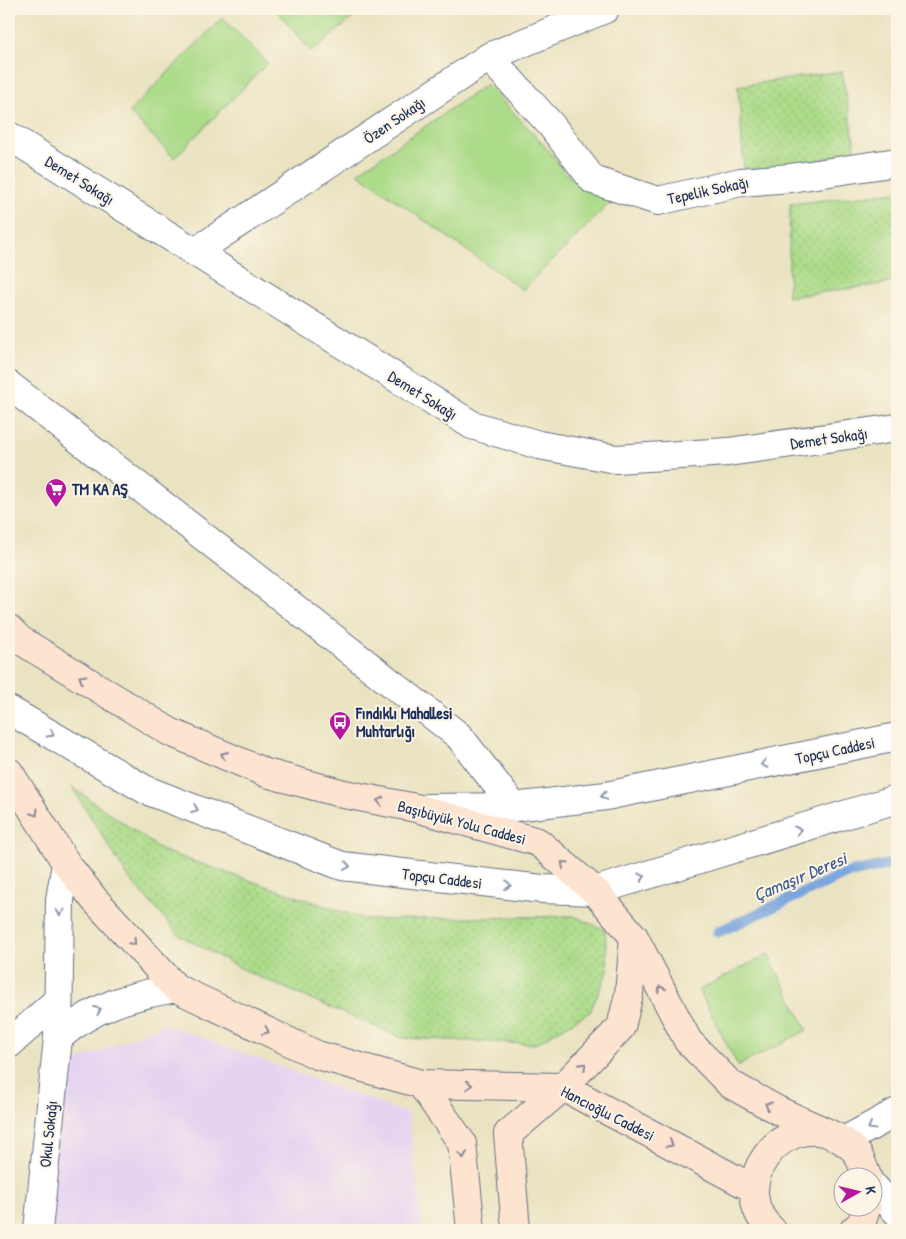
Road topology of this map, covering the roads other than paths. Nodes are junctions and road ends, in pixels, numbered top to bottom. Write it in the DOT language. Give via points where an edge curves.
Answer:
graph roads {
  1 [pos="605,9"];
  2 [pos="489,57"];
  3 [pos="9,136"];
  4 [pos="897,162"];
  5 [pos="194,252"];
  6 [pos="9,385"];
  7 [pos="897,428"];
  8 [pos="9,629"];
  9 [pos="9,710"];
  10 [pos="897,737"];
  11 [pos="9,772"];
  12 [pos="897,799"];
  13 [pos="514,807"];
  14 [pos="416,808"];
  15 [pos="66,863"];
  16 [pos="595,891"];
  17 [pos="634,937"];
  18 [pos="176,988"];
  19 [pos="57,1001"];
  20 [pos="58,1038"];
  21 [pos="9,1044"];
  22 [pos="421,1084"];
  23 [pos="563,1087"];
  24 [pos="897,1112"];
  25 [pos="836,1137"];
  26 [pos="862,1166"];
  27 [pos="754,1189"];
  28 [pos="884,1198"];
  29 [pos="897,1212"];
  30 [pos="38,1230"];
  31 [pos="472,1230"];
  32 [pos="516,1230"];
  33 [pos="772,1230"];
  1 -- 2 [label="street, Özen Sokağı"];
  2 -- 4 [label="street, Tepelik Sokağı" via="551,125 593,180 658,201 741,182"];
  2 -- 5 [label="street, Özen Sokağı"];
  3 -- 5 [label="street, Demet Sokağı"];
  5 -- 7 [label="street, Demet Sokağı" via="472,425 539,445 616,459 728,452"];
  6 -- 13 [label="street" via="459,736"];
  14 -- 8 [label="main road, Başıbüyük Yolu Caddesi, one-way" via="344,794 266,773 170,732 20,640"];
  9 -- 16 [label="street, Topçu Caddesi, one-way" via="146,790 342,866 542,889"];
  10 -- 13 [label="street, Topçu Caddesi, one-way" via="606,796"];
  11 -- 15 [label="main road, one-way"];
  16 -- 12 [label="street, Topçu Caddesi, one-way"];
  13 -- 14 [label="street, Topçu Caddesi"];
  16 -- 14 [label="main road, Başıbüyük Yolu Caddesi, one-way" via="538,842"];
  15 -- 18 [label="main road, one-way" via="94,899"];
  15 -- 19 [label="street, Okul Sokağı, one-way" via="60,900"];
  16 -- 17 [label="main road, Başıbüyük Yolu Caddesi"];
  23 -- 17 [label="main road, one-way" via="621,1026 629,994"];
  25 -- 17 [label="main road, one-way" via="730,1084 688,1041"];
  20 -- 18 [label="street, one-way" via="76,1022 104,1007 148,992"];
  18 -- 22 [label="main road, one-way" via="317,1055"];
  19 -- 20 [label="street, Okul Sokağı"];
  19 -- 21 [label="street"];
  20 -- 30 [label="street, Okul Sokağı"];
  22 -- 23 [label="main road, Hancıoğlu Caddesi, one-way"];
  22 -- 31 [label="main road, one-way" via="462,1143"];
  23 -- 27 [label="main road, Hancıoğlu Caddesi, one-way"];
  23 -- 32 [label="main road" via="508,1134"];
  24 -- 25 [label="street, one-way"];
  25 -- 26 [label="main road" via="856,1152"];
  25 -- 27 [label="main road" via="810,1131 793,1134 777,1143 756,1172"];
  27 -- 33 [label="main road" via="757,1208"];
  28 -- 29 [label="street"];
}
